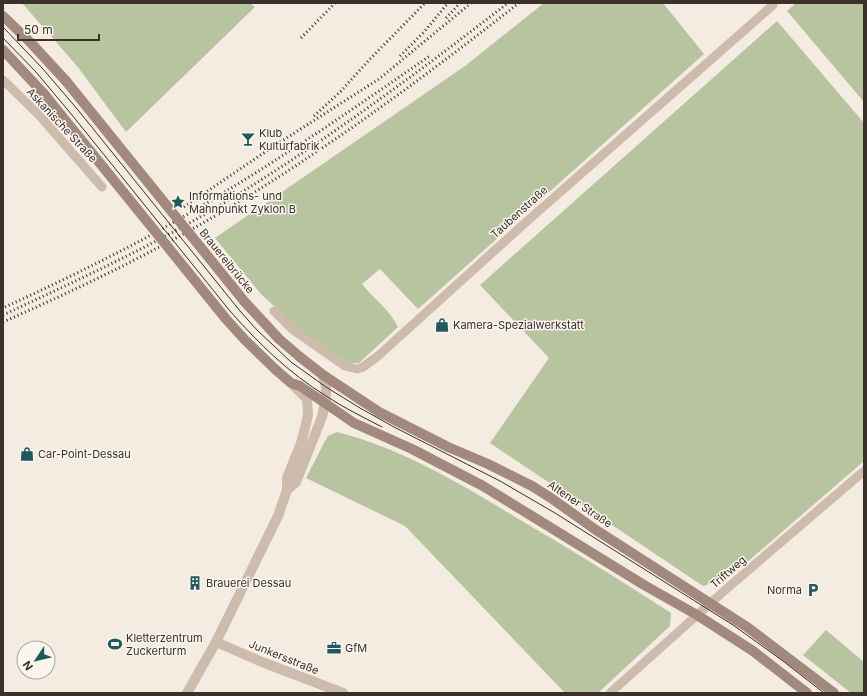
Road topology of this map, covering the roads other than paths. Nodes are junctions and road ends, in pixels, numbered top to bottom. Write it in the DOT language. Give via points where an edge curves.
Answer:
graph roads {
  1 [pos="773,5"];
  2 [pos="3,16"];
  3 [pos="3,50"];
  4 [pos="3,80"];
  5 [pos="102,186"];
  6 [pos="274,312"];
  7 [pos="300,358"];
  8 [pos="323,375"];
  9 [pos="292,383"];
  10 [pos="325,403"];
  11 [pos="864,471"];
  12 [pos="287,490"];
  13 [pos="711,603"];
  14 [pos="697,615"];
  15 [pos="216,642"];
  16 [pos="187,693"];
  17 [pos="343,693"];
  18 [pos="610,693"];
  19 [pos="807,693"];
  20 [pos="834,693"];
  1 -- 6 [label="street, Taubenstraße" via="363,367 358,369 345,366 292,329"];
  2 -- 7 [label="main road, Brauereibrücke, bridge" via="66,81 244,301"];
  3 -- 9 [label="main road, Askanische Straße, bridge" via="44,94 226,319"];
  4 -- 5 [label="street, Askanische Straße" via="39,115"];
  7 -- 8 [label="main road, Altener Straße"];
  8 -- 10 [label="street" via="326,387"];
  8 -- 13 [label="main road, Altener Straße" via="390,418 448,448 532,486 612,541"];
  9 -- 10 [label="main road"];
  9 -- 12 [label="street" via="307,399 308,415 301,443 287,478"];
  10 -- 12 [label="street" via="296,482"];
  10 -- 14 [label="main road" via="354,423 412,449 483,486"];
  11 -- 13 [label="street, Triftweg"];
  12 -- 15 [label="street" via="278,516"];
  13 -- 14 [label="street, Triftweg"];
  13 -- 20 [label="main road, Altener Straße"];
  14 -- 18 [label="street, Triftweg"];
  14 -- 19 [label="main road" via="753,651"];
  15 -- 16 [label="street"];
  15 -- 17 [label="street, Junkersstraße"];
}
